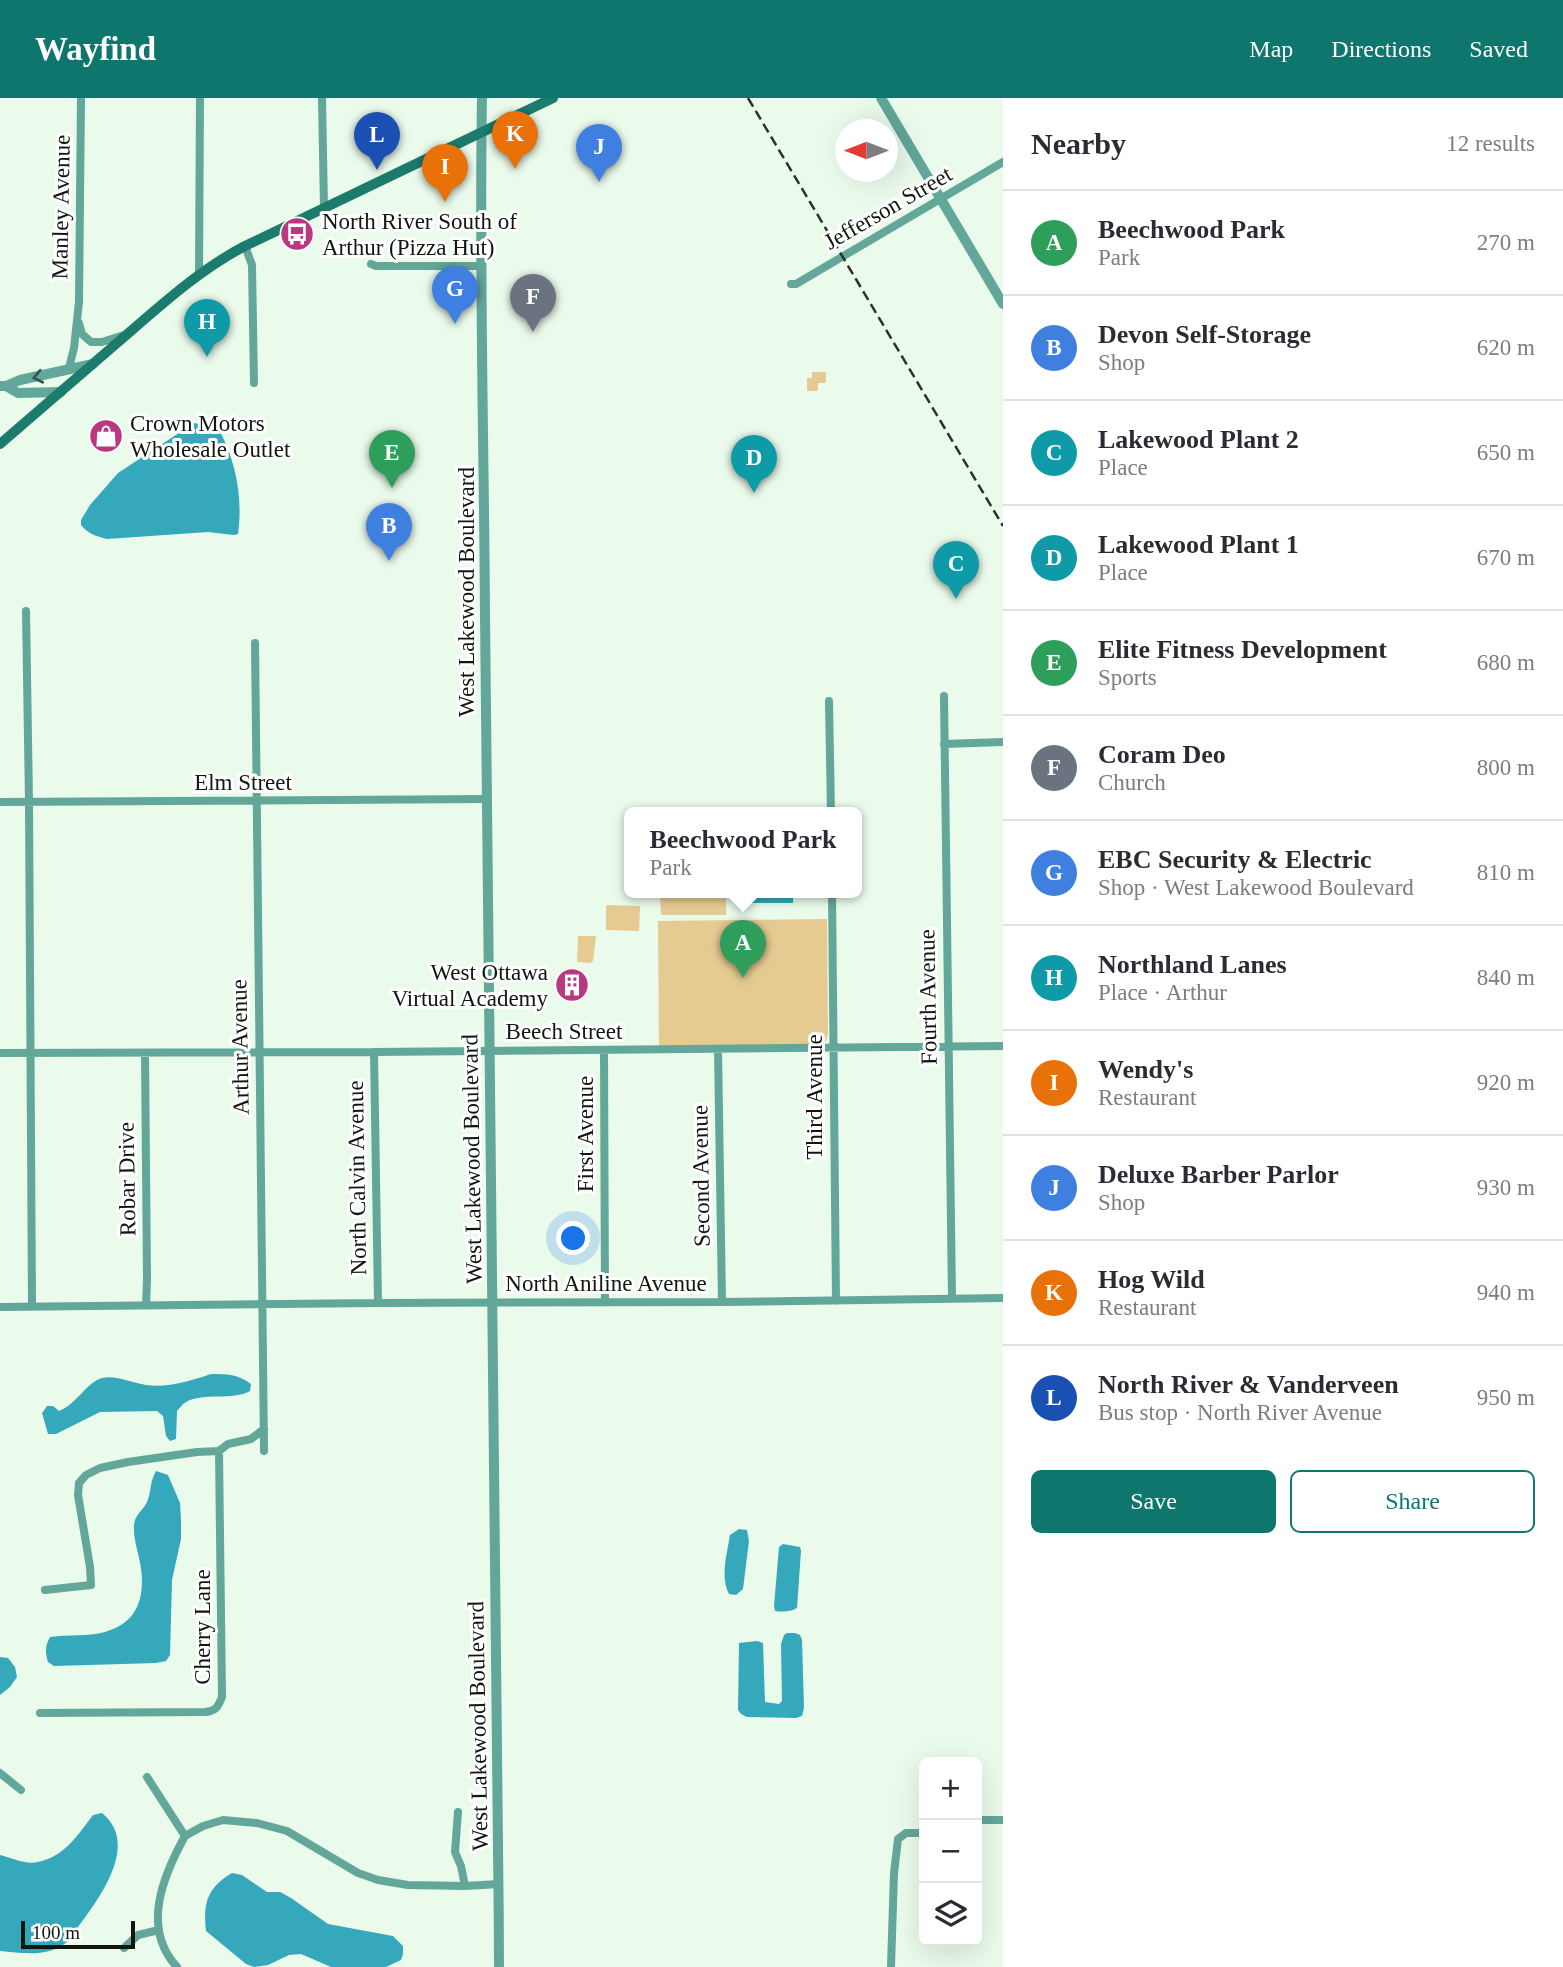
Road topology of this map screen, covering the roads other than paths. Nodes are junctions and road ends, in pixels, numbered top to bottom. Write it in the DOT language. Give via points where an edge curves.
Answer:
graph roads {
  1 [pos="81,98"];
  2 [pos="200,98"];
  3 [pos="322,98"];
  4 [pos="482,98"];
  5 [pos="553,98"];
  6 [pos="881,98"];
  7 [pos="481,133"];
  8 [pos="1003,162"];
  9 [pos="941,199"];
  10 [pos="324,208"];
  11 [pos="245,246"];
  12 [pos="371,264"];
  13 [pos="482,266"];
  14 [pos="200,273"];
  15 [pos="791,284"];
  16 [pos="1003,304"];
  17 [pos="78,317"];
  18 [pos="128,334"];
  19 [pos="93,364"];
  20 [pos="69,368"];
  21 [pos="254,383"];
  22 [pos="3,386"];
  23 [pos="61,392"];
  24 [pos="0,444"];
  25 [pos="26,611"];
  26 [pos="256,643"];
  27 [pos="944,696"];
  28 [pos="830,701"];
  29 [pos="944,744"];
  30 [pos="1002,745"];
  31 [pos="487,799"];
  32 [pos="257,801"];
  33 [pos="0,802"];
  34 [pos="29,802"];
  35 [pos="831,807"];
  36 [pos="832,898"];
  37 [pos="948,1046"];
  38 [pos="1003,1046"];
  39 [pos="718,1049"];
  40 [pos="833,1049"];
  41 [pos="489,1050"];
  42 [pos="604,1050"];
  43 [pos="30,1052"];
  44 [pos="259,1052"];
  45 [pos="374,1052"];
  46 [pos="0,1053"];
  47 [pos="145,1053"];
  48 [pos="952,1298"];
  49 [pos="1003,1298"];
  50 [pos="836,1301"];
  51 [pos="605,1302"];
  52 [pos="379,1303"];
  53 [pos="493,1303"];
  54 [pos="722,1303"];
  55 [pos="262,1304"];
  56 [pos="146,1305"];
  57 [pos="0,1307"];
  58 [pos="32,1307"];
  59 [pos="264,1429"];
  60 [pos="219,1451"];
  61 [pos="264,1451"];
  62 [pos="46,1590"];
  63 [pos="40,1713"];
  64 [pos="0,1773"];
  65 [pos="147,1777"];
  66 [pos="21,1790"];
  67 [pos="458,1812"];
  68 [pos="982,1820"];
  69 [pos="1003,1820"];
  70 [pos="919,1833"];
  71 [pos="185,1836"];
  72 [pos="499,1884"];
  73 [pos="465,1886"];
  74 [pos="159,1930"];
  75 [pos="124,1948"];
  76 [pos="177,1967"];
  77 [pos="499,1967"];
  78 [pos="891,1967"];
  1 -- 17 [label="street, Manley Avenue"];
  2 -- 14 [label="street"];
  3 -- 10 [label="street"];
  4 -- 7 [label="street, West Lakewood Boulevard"];
  5 -- 7 [label="main road"];
  6 -- 9 [label="street"];
  7 -- 10 [label="main road"];
  7 -- 13 [label="street, West Lakewood Boulevard"];
  8 -- 9 [label="street, Jefferson Street"];
  9 -- 15 [label="street, Jefferson Street"];
  9 -- 16 [label="street"];
  10 -- 11 [label="main road"];
  11 -- 14 [label="main road"];
  11 -- 21 [label="street" via="252,265"];
  12 -- 13 [label="street"];
  13 -- 31 [label="street, West Lakewood Boulevard"];
  14 -- 18 [label="main road"];
  17 -- 18 [label="street" via="82,334 90,342"];
  17 -- 20 [label="street, Manley Avenue"];
  18 -- 19 [label="main road"];
  19 -- 20 [label="street"];
  19 -- 23 [label="main road"];
  20 -- 22 [label="street, one-way"];
  22 -- 23 [label="street" via="18,393"];
  23 -- 24 [label="main road"];
  25 -- 34 [label="street"];
  26 -- 32 [label="street, Arthur Avenue"];
  27 -- 29 [label="street, Fourth Avenue"];
  28 -- 35 [label="street"];
  29 -- 30 [label="street"];
  29 -- 37 [label="street, Fourth Avenue"];
  31 -- 32 [label="street, Elm Street"];
  31 -- 41 [label="street, West Lakewood Boulevard"];
  32 -- 34 [label="street, Elm Street"];
  32 -- 44 [label="street, Arthur Avenue"];
  33 -- 34 [label="street, Elm Street"];
  34 -- 43 [label="street"];
  36 -- 40 [label="street, Third Avenue"];
  37 -- 38 [label="street, Beech Street"];
  37 -- 40 [label="street, Beech Street"];
  37 -- 48 [label="street, Fourth Avenue"];
  39 -- 40 [label="street, Beech Street"];
  39 -- 42 [label="street, Beech Street"];
  39 -- 54 [label="street, Second Avenue"];
  40 -- 50 [label="street, Third Avenue"];
  41 -- 42 [label="street, Beech Street"];
  41 -- 45 [label="street, Beech Street"];
  41 -- 53 [label="street, West Lakewood Boulevard"];
  42 -- 51 [label="street, First Avenue"];
  43 -- 46 [label="street, Beech Street"];
  43 -- 47 [label="street, Beech Street"];
  43 -- 58 [label="street"];
  44 -- 45 [label="street, Beech Street"];
  44 -- 47 [label="street, Beech Street"];
  44 -- 55 [label="street, Arthur Avenue"];
  45 -- 52 [label="street, North Calvin Avenue"];
  47 -- 56 [label="street, Robar Drive"];
  48 -- 49 [label="street, North Aniline Avenue"];
  48 -- 50 [label="street, North Aniline Avenue"];
  50 -- 54 [label="street, North Aniline Avenue"];
  51 -- 53 [label="street, North Aniline Avenue"];
  51 -- 54 [label="street, North Aniline Avenue"];
  52 -- 53 [label="street, North Aniline Avenue"];
  52 -- 55 [label="street, North Aniline Avenue"];
  53 -- 72 [label="street, West Lakewood Boulevard"];
  55 -- 56 [label="street, North Aniline Avenue"];
  55 -- 59 [label="street, Arthur Avenue"];
  56 -- 58 [label="street, North Aniline Avenue"];
  57 -- 58 [label="street, North Aniline Avenue"];
  59 -- 60 [label="street"];
  59 -- 61 [label="street, Arthur Avenue"];
  60 -- 62 [label="street" via="128,1462 86,1475 79,1483 78,1495 91,1585"];
  60 -- 63 [label="street, Cherry Lane" via="219,1707 212,1712"];
  64 -- 66 [label="street"];
  65 -- 71 [label="street"];
  67 -- 73 [label="street" via="455,1852"];
  68 -- 69 [label="street"];
  70 -- 78 [label="street" via="906,1833 898,1839"];
  71 -- 73 [label="street" via="223,1820 257,1823 287,1831 378,1880"];
  71 -- 74 [label="street" via="162,1888"];
  72 -- 73 [label="street"];
  72 -- 77 [label="street, West Lakewood Boulevard"];
  74 -- 75 [label="street" via="138,1935"];
  74 -- 76 [label="street" via="162,1945"];
}
